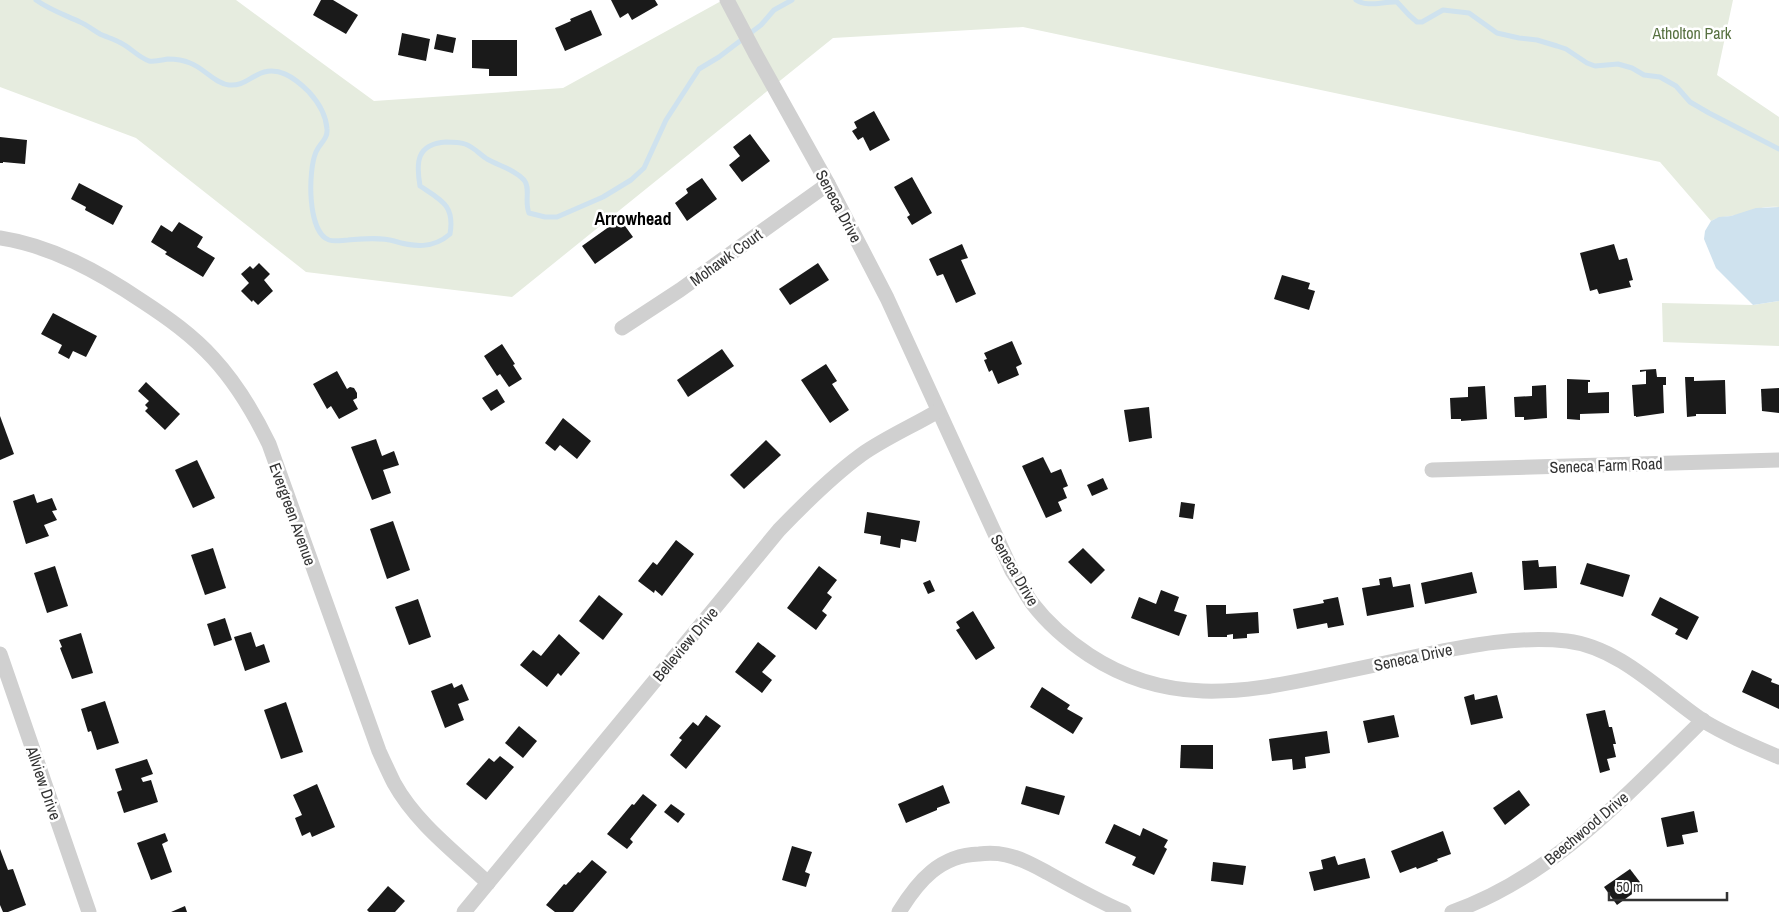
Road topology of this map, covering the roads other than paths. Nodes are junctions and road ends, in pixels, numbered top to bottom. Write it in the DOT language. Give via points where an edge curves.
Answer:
graph roads {
  1 [pos="727,0"];
  2 [pos="828,184"];
  3 [pos="0,238"];
  4 [pos="622,328"];
  5 [pos="938,411"];
  6 [pos="1779,460"];
  7 [pos="1432,470"];
  8 [pos="0,654"];
  9 [pos="1703,720"];
  10 [pos="1779,757"];
  11 [pos="488,883"];
  12 [pos="89,912"];
  13 [pos="464,912"];
  14 [pos="899,912"];
  15 [pos="1124,912"];
  16 [pos="1452,912"];
  1 -- 2 [label="street, Seneca Drive"];
  2 -- 4 [label="street, Mohawk Court"];
  2 -- 5 [label="street, Seneca Drive" via="887,298"];
  3 -- 11 [label="street, Evergreen Avenue" via="58,254 123,288 192,336 235,384 269,444 379,751 395,784 426,824"];
  5 -- 9 [label="street, Seneca Drive" via="1012,570 1032,603 1078,648 1109,668 1138,680 1169,688 1201,691 1256,690 1473,644 1542,639 1570,641 1621,662 1654,682"];
  5 -- 11 [label="street, Belleview Drive" via="862,454 806,502"];
  6 -- 7 [label="street, Seneca Farm Road"];
  8 -- 12 [label="street, Allview Drive"];
  9 -- 10 [label="street, Seneca Drive"];
  9 -- 16 [label="street, Beechwood Drive" via="1614,808 1542,866 1474,904"];
  11 -- 13 [label="street, Belleview Drive"];
  14 -- 15 [label="street" via="916,886 942,864 956,857 991,853 1028,863"];
}
